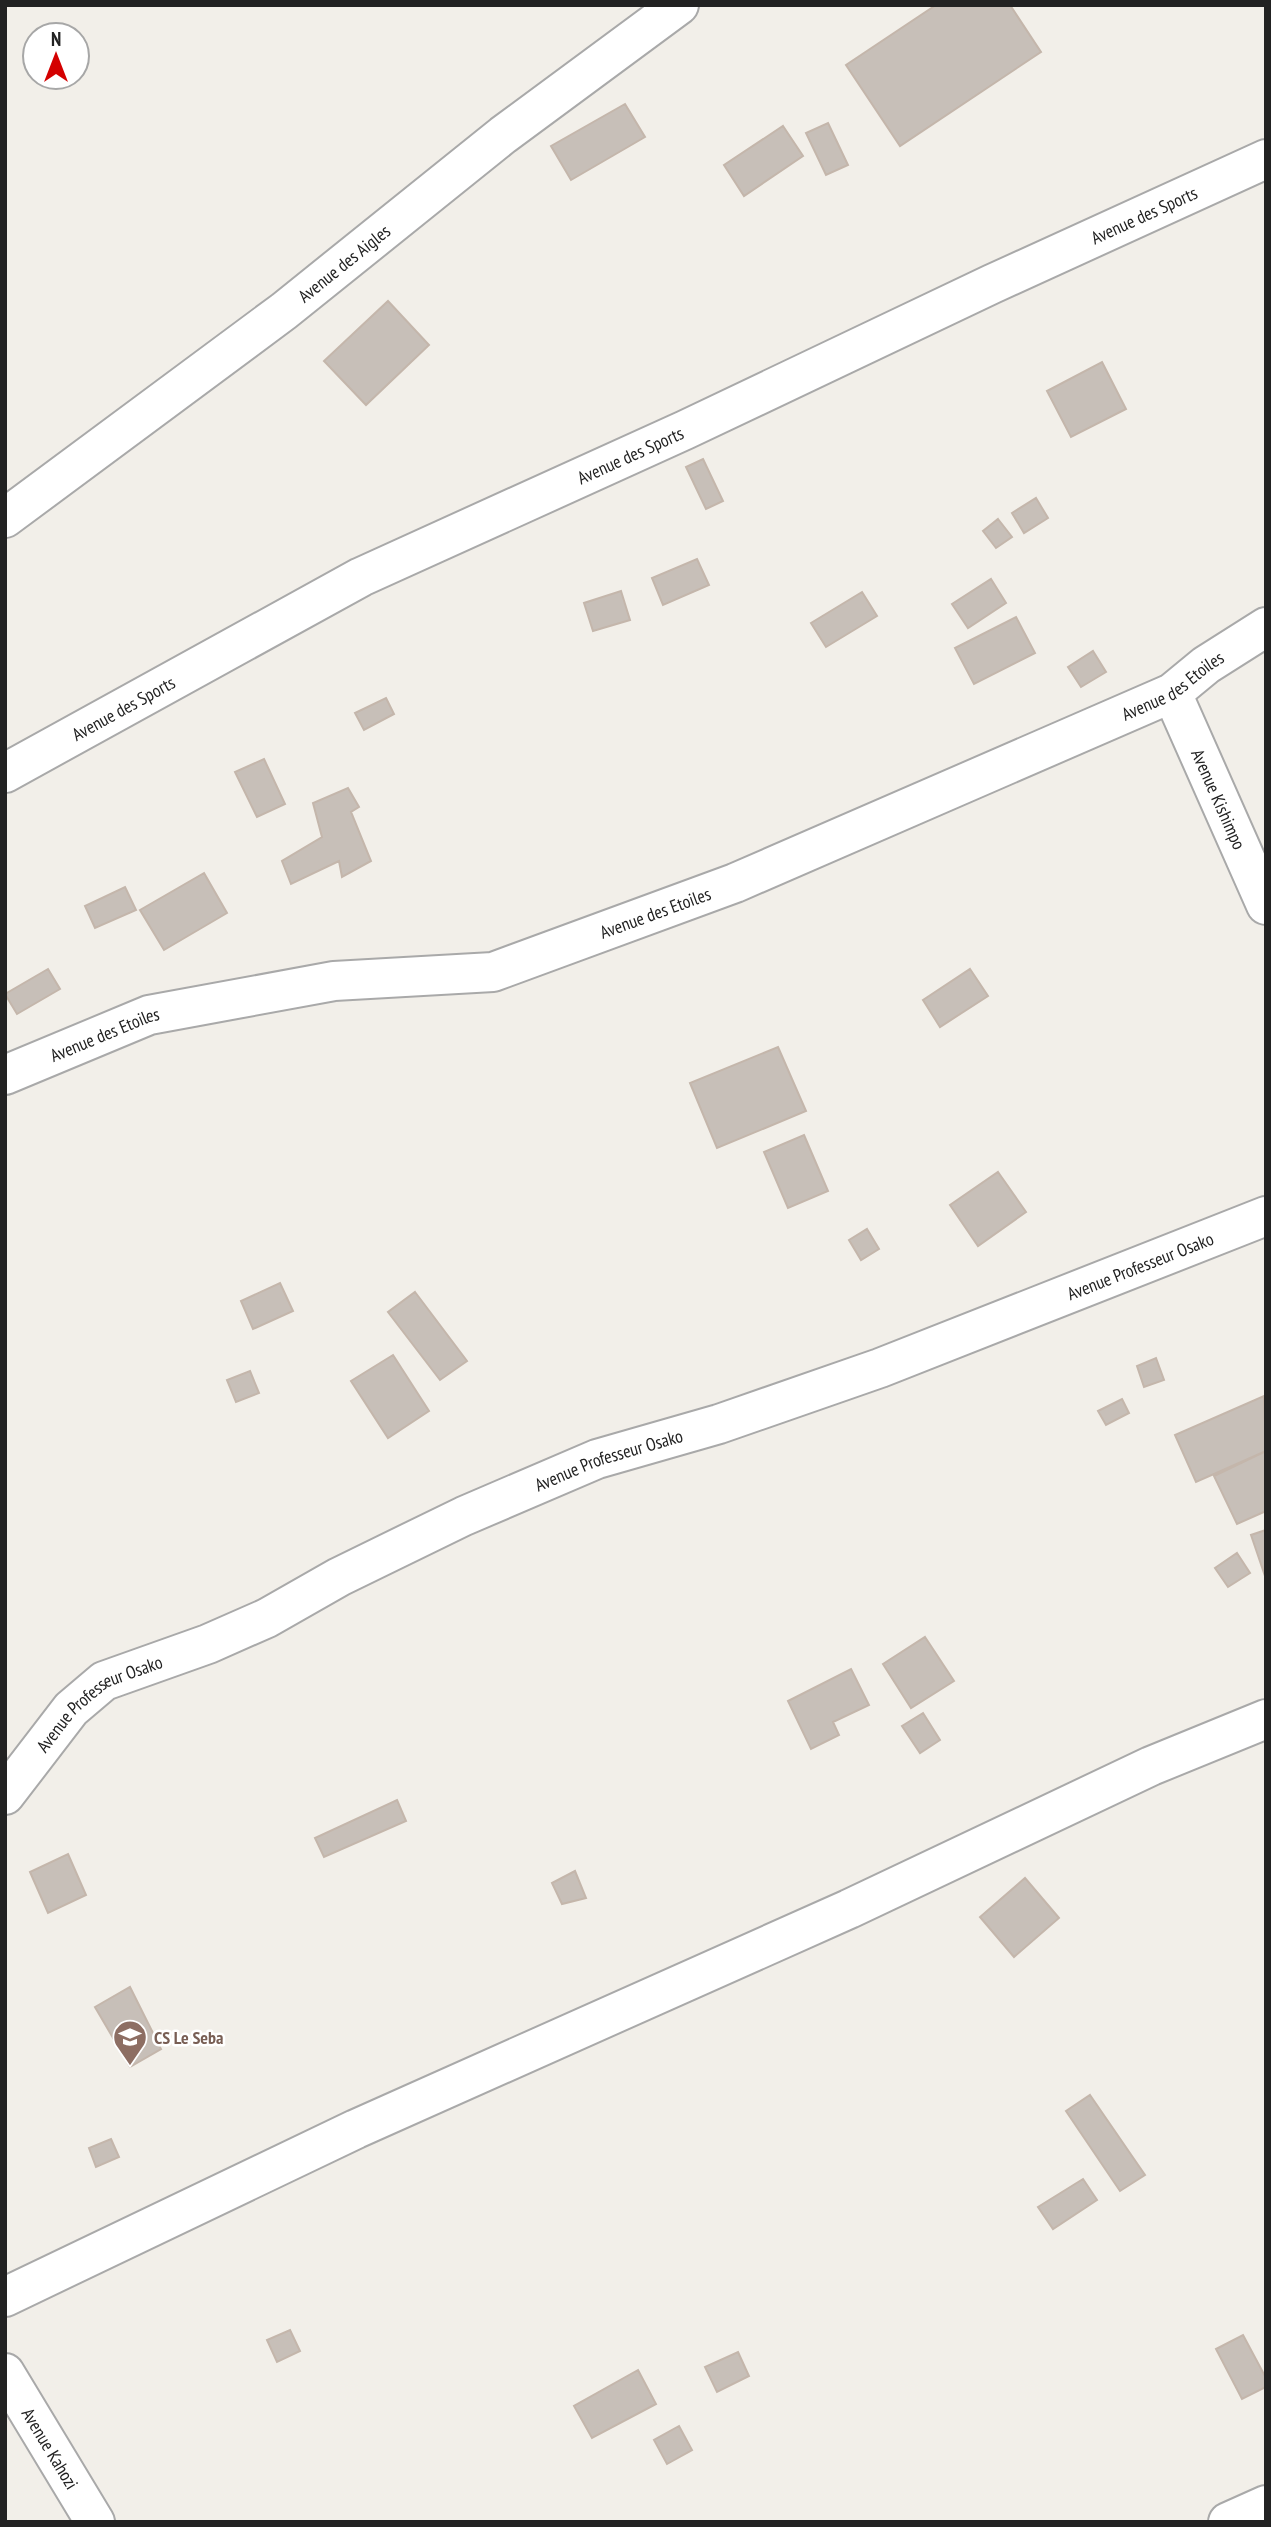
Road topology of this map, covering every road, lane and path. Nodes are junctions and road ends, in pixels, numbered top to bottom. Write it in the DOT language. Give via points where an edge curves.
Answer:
graph roads {
  1 [pos="679,5"];
  2 [pos="1266,159"];
  3 [pos="5,518"];
  4 [pos="1266,627"];
  5 [pos="1172,693"];
  6 [pos="5,773"];
  7 [pos="1266,905"];
  8 [pos="5,1075"];
  9 [pos="1266,1216"];
  10 [pos="1266,1719"];
  11 [pos="5,1795"];
  12 [pos="5,2297"];
  13 [pos="5,2373"];
  14 [pos="1266,2505"];
  15 [pos="95,2522"];
  16 [pos="1228,2522"];
  1 -- 3 [label="street, Avenue des Aigles" via="503,135 284,311"];
  2 -- 6 [label="street, Avenue des Sports" via="361,577"];
  4 -- 5 [label="street, Avenue des Etoiles"];
  5 -- 7 [label="street, Avenue Kishimpo"];
  5 -- 8 [label="street, Avenue des Etoiles" via="735,884 493,972 334,981 149,1015"];
  9 -- 11 [label="street, Avenue Professeur Osako" via="880,1368 719,1424 597,1459 464,1516 208,1644 104,1681 71,1709"];
  10 -- 12 [label="street" via="1151,1766 849,1909 356,2129"];
  13 -- 15 [label="street, Avenue Kahozi"];
  14 -- 16 [label="street"];
}
